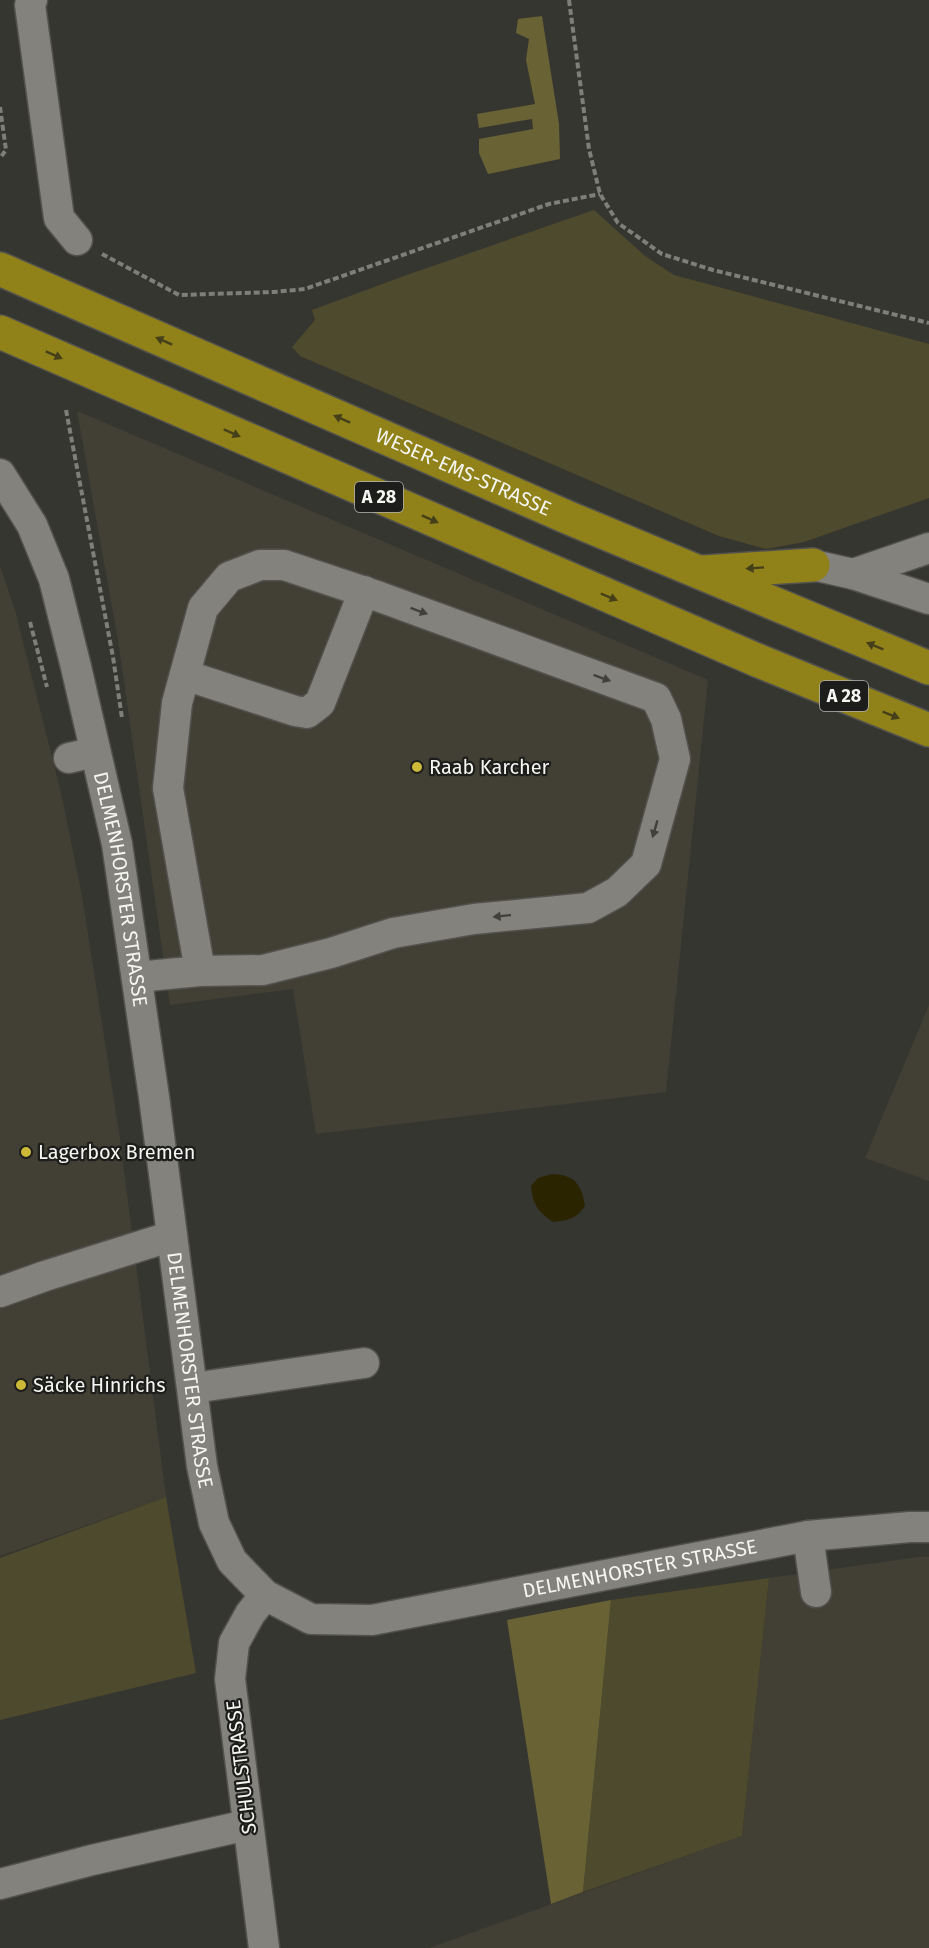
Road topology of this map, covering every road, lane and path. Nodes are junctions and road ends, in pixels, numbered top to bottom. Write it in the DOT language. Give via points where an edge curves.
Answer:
graph roads {
  1 [pos="32,0"];
  2 [pos="569,0"];
  3 [pos="0,106"];
  4 [pos="0,158"];
  5 [pos="600,194"];
  6 [pos="77,240"];
  7 [pos="0,269"];
  8 [pos="929,323"];
  9 [pos="0,332"];
  10 [pos="66,410"];
  11 [pos="0,474"];
  12 [pos="929,549"];
  13 [pos="813,565"];
  14 [pos="698,572"];
  15 [pos="853,574"];
  16 [pos="364,591"];
  17 [pos="929,599"];
  18 [pos="29,618"];
  19 [pos="113,657"];
  20 [pos="929,668"];
  21 [pos="185,675"];
  22 [pos="43,676"];
  23 [pos="929,730"];
  24 [pos="200,970"];
  25 [pos="137,977"];
  26 [pos="172,1236"];
  27 [pos="0,1292"];
  28 [pos="364,1363"];
  29 [pos="193,1388"];
  30 [pos="929,1527"];
  31 [pos="808,1536"];
  32 [pos="816,1592"];
  33 [pos="264,1595"];
  34 [pos="247,1825"];
  35 [pos="0,1884"];
  36 [pos="264,1948"];
  1 -- 6 [label="street" via="59,218"];
  2 -- 5 [label="path"];
  3 -- 4 [label="path" via="6,150"];
  5 -- 6 [label="path" via="549,204 304,290 179,295"];
  5 -- 8 [label="path" via="618,223 662,254"];
  14 -- 7 [label="highway, WESER-EMS-STRASSE, one-way"];
  9 -- 23 [label="highway, A 28, one-way" via="727,647"];
  10 -- 19 [label="path"];
  11 -- 25 [label="street, DELMENHORSTER STRASSE" via="33,525 54,579 76,667 82,755 117,844"];
  12 -- 15 [label="street"];
  13 -- 14 [label="highway, one-way"];
  13 -- 15 [label="street"];
  20 -- 14 [label="highway, WESER-EMS-STRASSE, one-way"];
  15 -- 17 [label="street"];
  16 -- 21 [label="street" via="285,565 260,565 229,577 203,608"];
  16 -- 21 [label="street" via="320,703 307,713"];
  16 -- 24 [label="street, one-way" via="656,698 666,718 675,759 646,864 617,892 588,908 474,919 393,933 263,970"];
  18 -- 22 [label="path"];
  21 -- 24 [label="street" via="177,703 168,788"];
  24 -- 25 [label="street"];
  25 -- 26 [label="street, DELMENHORSTER STRASSE"];
  26 -- 27 [label="street"];
  26 -- 29 [label="street, DELMENHORSTER STRASSE"];
  28 -- 29 [label="street"];
  29 -- 33 [label="street, DELMENHORSTER STRASSE" via="202,1466 214,1523 232,1561"];
  30 -- 31 [label="street, DELMENHORSTER STRASSE"];
  31 -- 32 [label="street"];
  31 -- 33 [label="street, DELMENHORSTER STRASSE" via="372,1620 311,1619"];
  33 -- 34 [label="street, SCHULSTRASSE" via="234,1643 230,1679"];
  34 -- 35 [label="street"];
  34 -- 36 [label="street, SCHULSTRASSE"];
}
